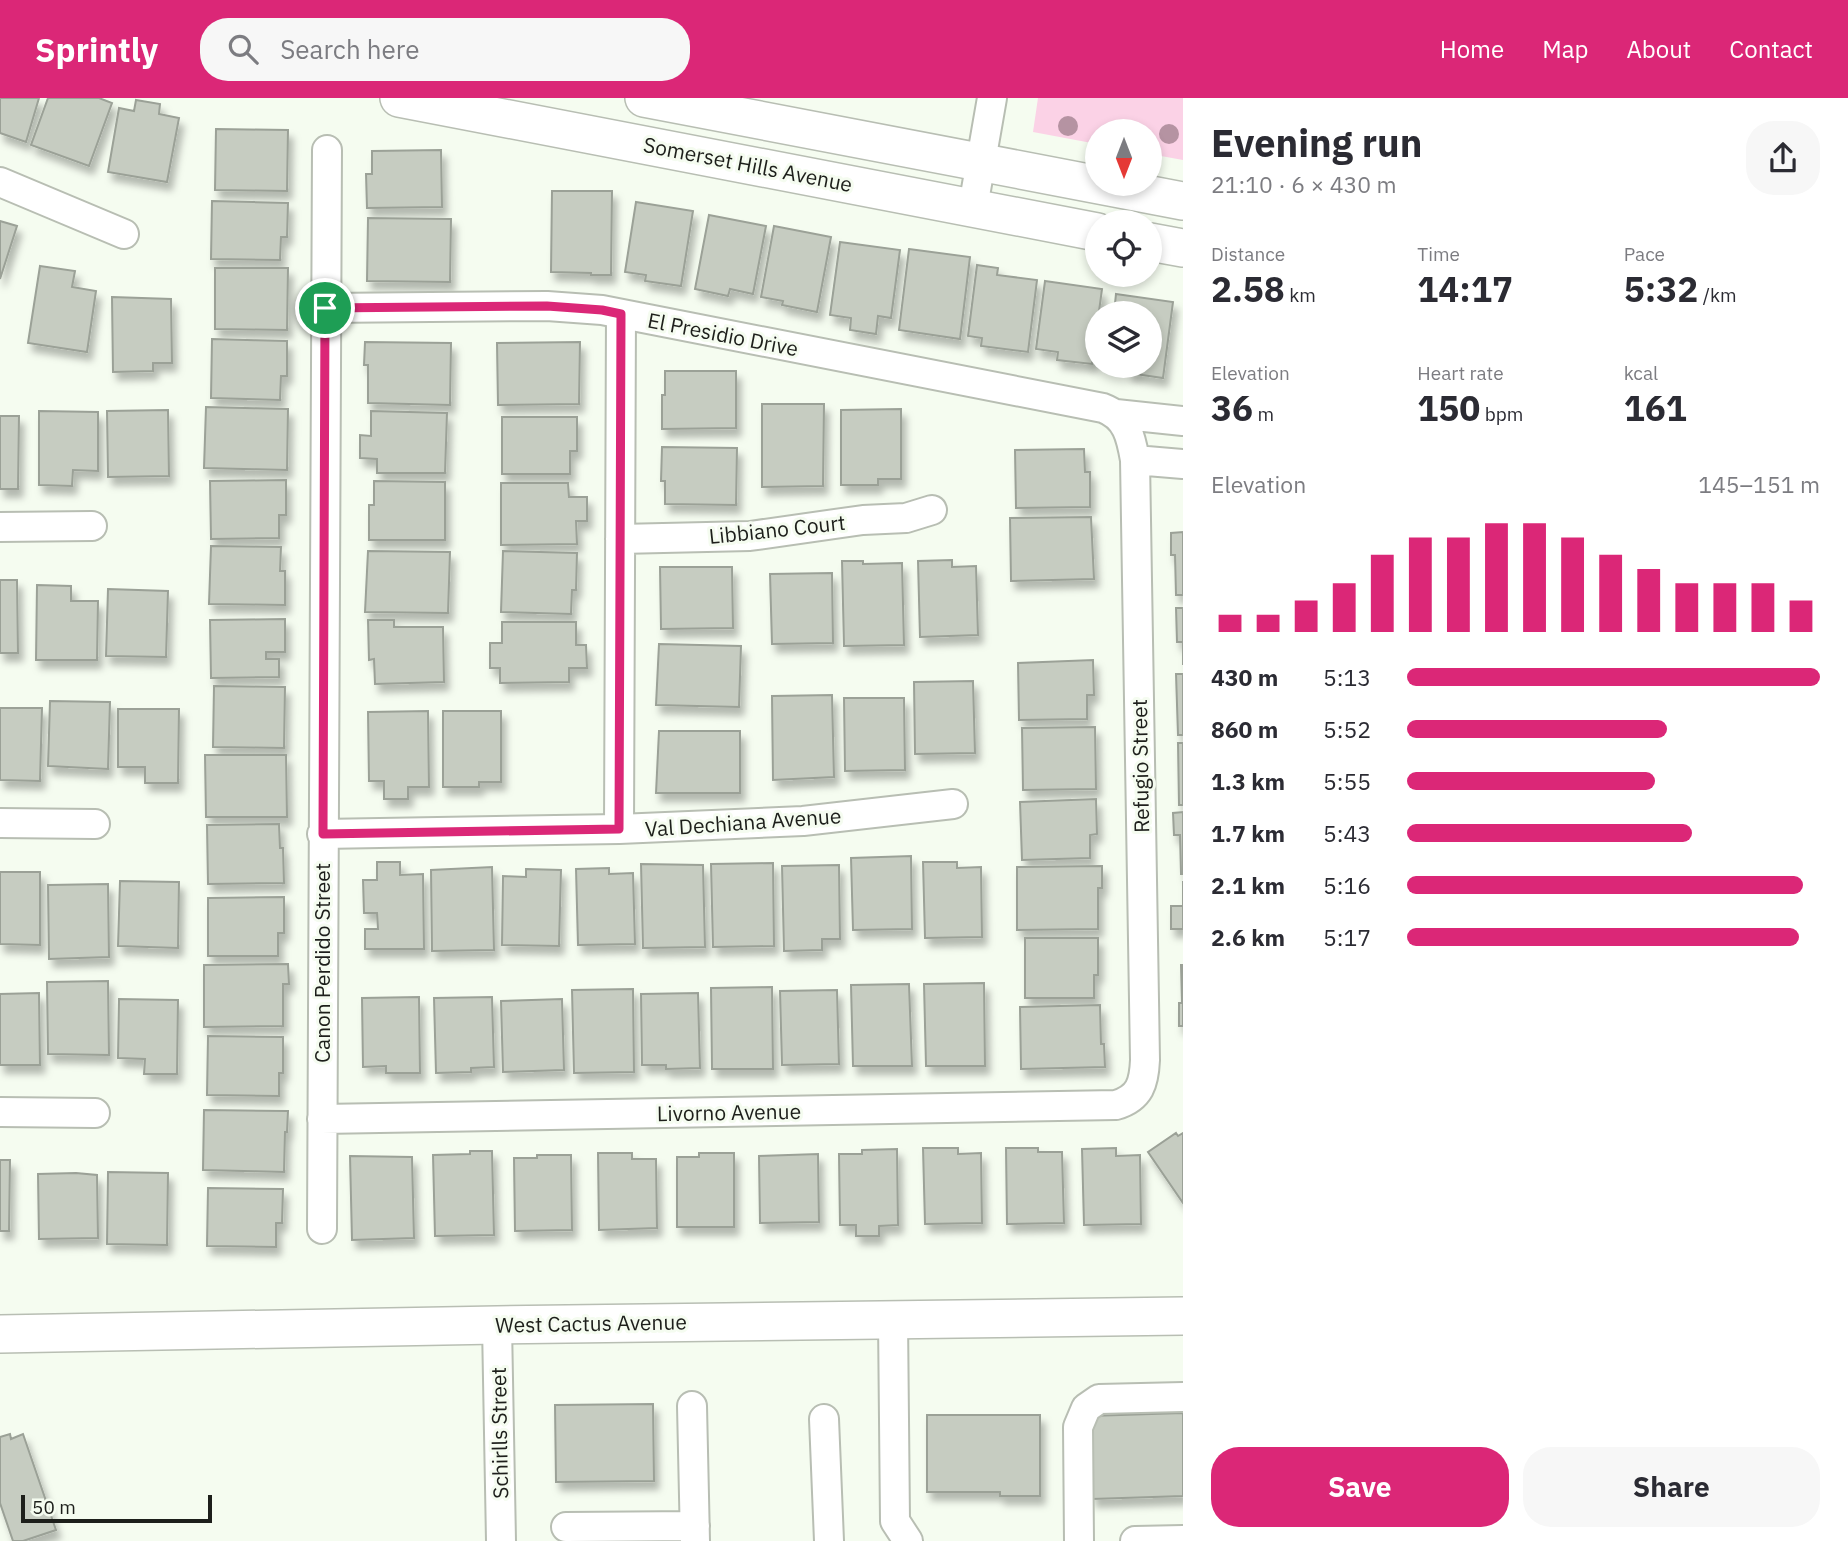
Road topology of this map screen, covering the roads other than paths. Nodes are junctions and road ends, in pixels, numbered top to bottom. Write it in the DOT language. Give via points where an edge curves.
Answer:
graph roads {
  1 [pos="399,98"];
  2 [pos="644,98"];
  3 [pos="992,98"];
  4 [pos="327,150"];
  5 [pos="980,163"];
  6 [pos="0,182"];
  7 [pos="1183,201"];
  8 [pos="973,206"];
  9 [pos="1085,229"];
  10 [pos="124,234"];
  11 [pos="1162,244"];
  12 [pos="1183,248"];
  13 [pos="325,308"];
  14 [pos="621,314"];
  15 [pos="1183,421"];
  16 [pos="1127,436"];
  17 [pos="1183,464"];
  18 [pos="932,510"];
  19 [pos="92,526"];
  20 [pos="0,527"];
  21 [pos="621,539"];
  22 [pos="953,804"];
  23 [pos="0,823"];
  24 [pos="95,824"];
  25 [pos="619,829"];
  26 [pos="323,834"];
  27 [pos="1134,1097"];
  28 [pos="0,1112"];
  29 [pos="95,1112"];
  30 [pos="323,1119"];
  31 [pos="323,1229"];
  32 [pos="1183,1316"];
  33 [pos="893,1319"];
  34 [pos="497,1325"];
  35 [pos="0,1334"];
  36 [pos="1183,1397"];
  37 [pos="692,1406"];
  38 [pos="824,1419"];
  39 [pos="566,1527"];
  40 [pos="695,1533"];
  41 [pos="1183,1540"];
  42 [pos="501,1541"];
  43 [pos="829,1541"];
  44 [pos="908,1541"];
  45 [pos="1079,1541"];
  46 [pos="1135,1541"];
  1 -- 8 [label="main road, Somerset Hills Avenue"];
  2 -- 5 [label="main road"];
  3 -- 5 [label="street"];
  4 -- 13 [label="street, Canon Perdido Street"];
  5 -- 7 [label="main road"];
  5 -- 8 [label="street"];
  6 -- 10 [label="street"];
  8 -- 9 [label="main road, Somerset Hills Avenue"];
  11 -- 12 [label="main road"];
  13 -- 14 [label="street, El Presidio Drive" via="547,306"];
  13 -- 26 [label="street, Canon Perdido Street"];
  14 -- 16 [label="street, El Presidio Drive" via="1102,408"];
  14 -- 21 [label="street"];
  15 -- 16 [label="street, El Presidio Drive"];
  16 -- 17 [label="street, El Presidio Drive"];
  16 -- 27 [label="street, Refugio Street" via="1146,1060 1144,1080"];
  18 -- 21 [label="street, Libbiano Court" via="906,518 750,536"];
  19 -- 20 [label="street"];
  21 -- 25 [label="street"];
  22 -- 25 [label="street, Val Dechiana Avenue" via="803,821"];
  23 -- 24 [label="street"];
  25 -- 26 [label="street, Val Dechiana Avenue"];
  26 -- 30 [label="street, Canon Perdido Street"];
  27 -- 30 [label="street, Livorno Avenue" via="1097,1107"];
  28 -- 29 [label="street"];
  30 -- 31 [label="street, Canon Perdido Street"];
  32 -- 33 [label="main road, West Cactus Avenue"];
  33 -- 34 [label="main road, West Cactus Avenue"];
  33 -- 44 [label="street" via="895,1521"];
  34 -- 35 [label="main road, West Cactus Avenue"];
  34 -- 42 [label="street, Schirlls Street"];
  36 -- 45 [label="street" via="1099,1399 1086,1408 1078,1427"];
  37 -- 40 [label="street"];
  38 -- 43 [label="street"];
  39 -- 40 [label="street"];
  41 -- 46 [label="street"];
}
